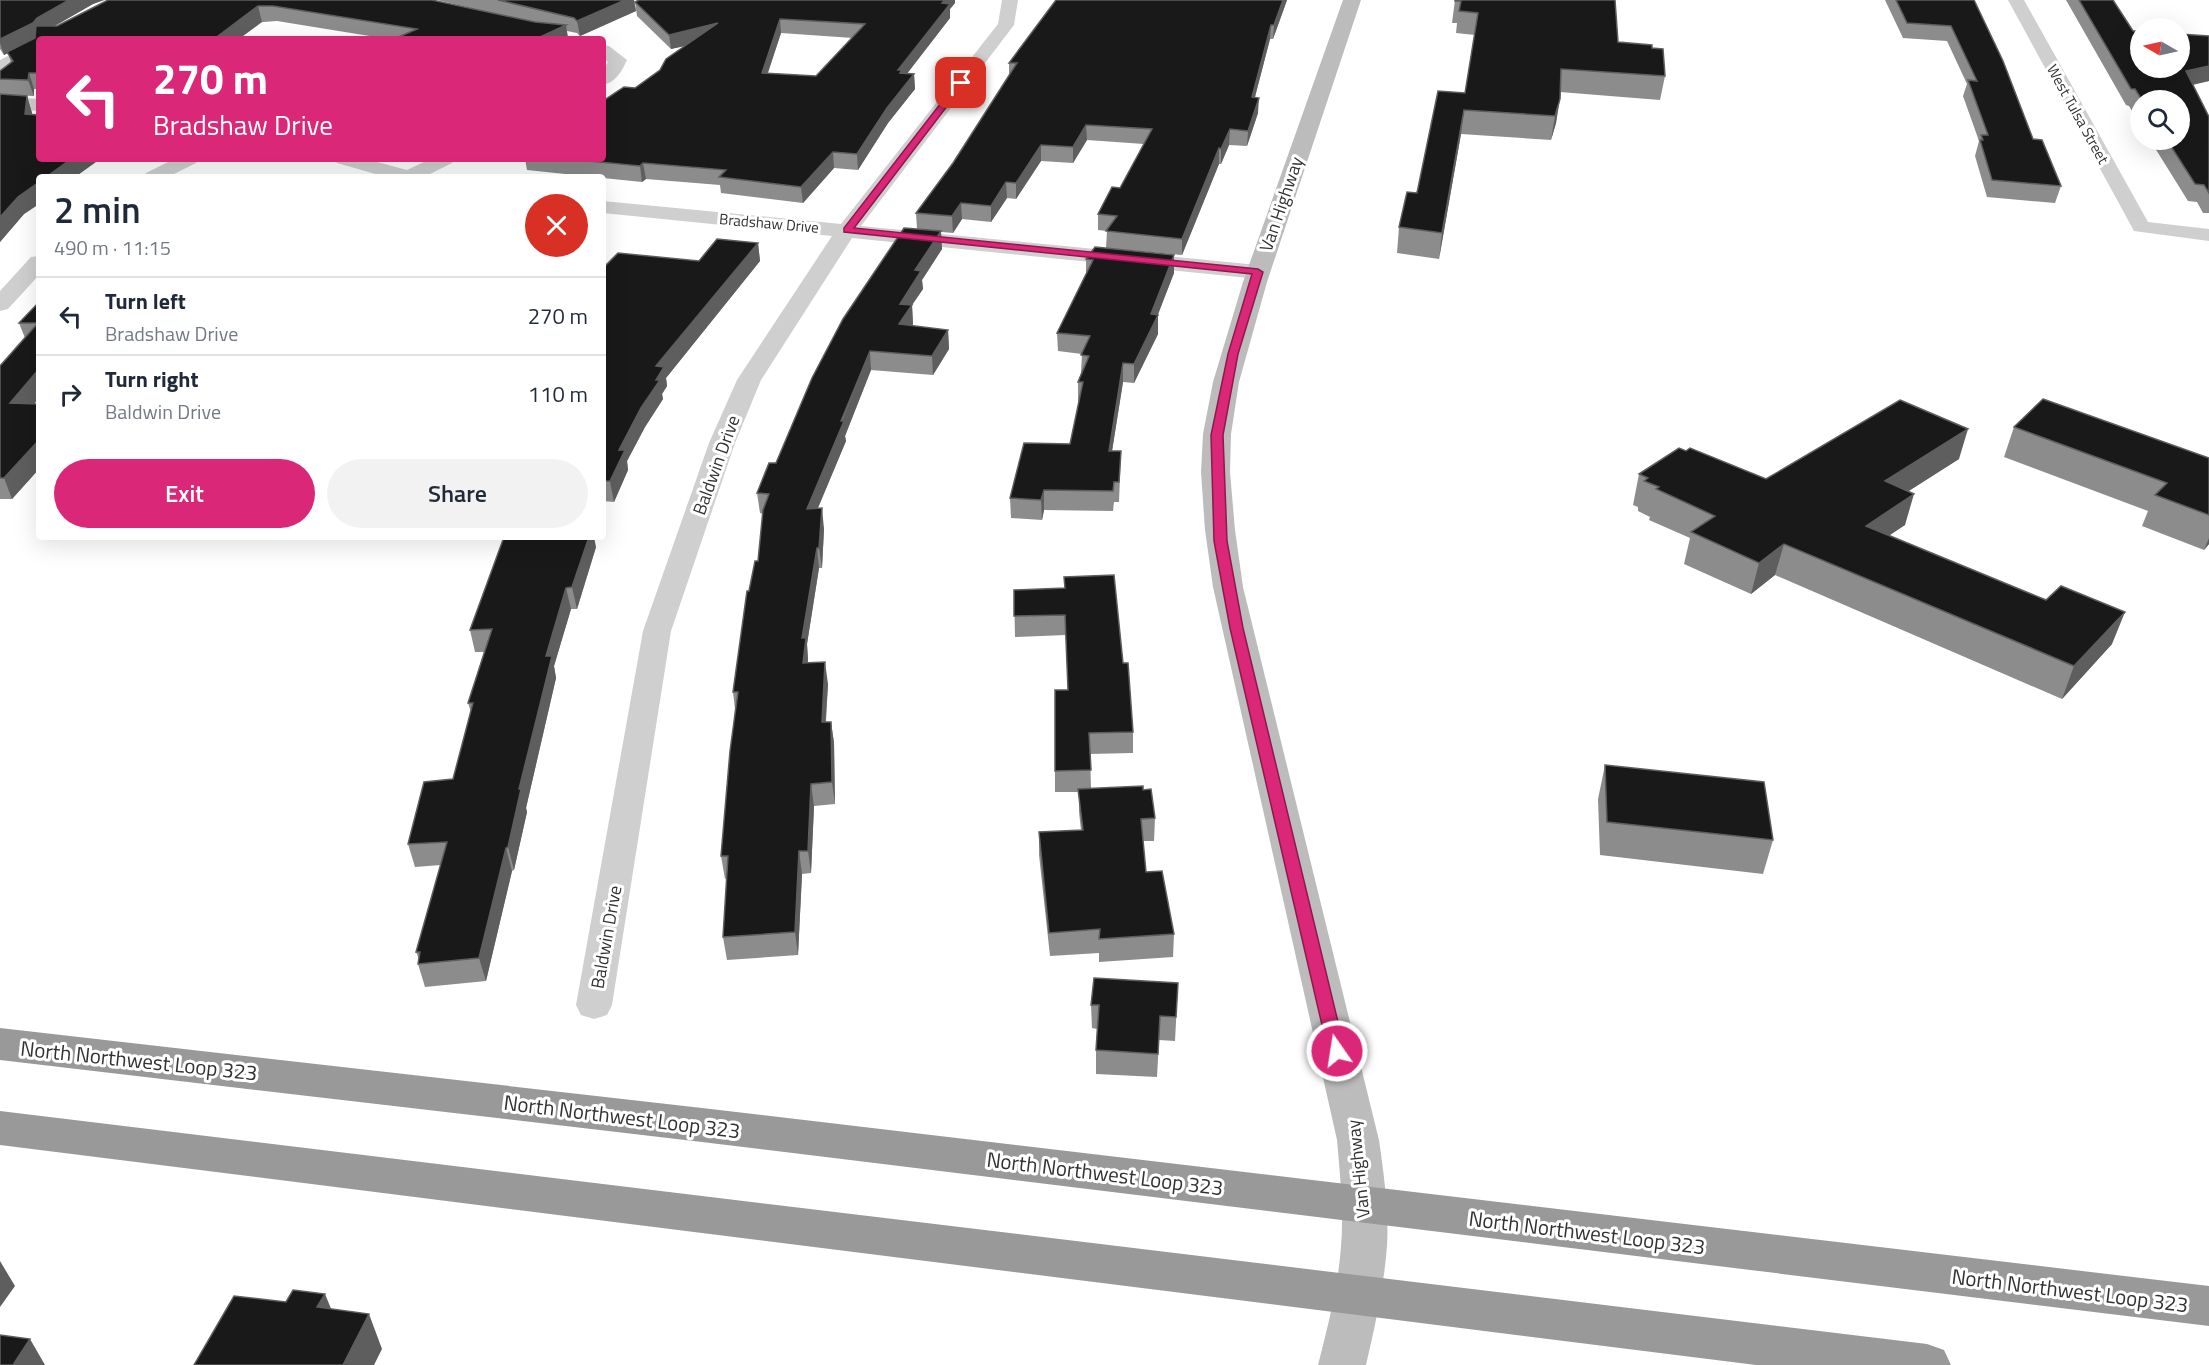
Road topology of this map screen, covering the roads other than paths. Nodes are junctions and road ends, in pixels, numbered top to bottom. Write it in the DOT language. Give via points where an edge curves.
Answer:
graph roads {
  1 [pos="1010,0"];
  2 [pos="1352,0"];
  3 [pos="2016,0"];
  4 [pos="36,47"];
  5 [pos="606,52"];
  6 [pos="0,67"];
  7 [pos="606,77"];
  8 [pos="0,102"];
  9 [pos="36,105"];
  10 [pos="183,162"];
  11 [pos="355,162"];
  12 [pos="439,162"];
  13 [pos="159,174"];
  14 [pos="397,174"];
  15 [pos="414,174"];
  16 [pos="606,207"];
  17 [pos="847,230"];
  18 [pos="2209,235"];
  19 [pos="36,265"];
  20 [pos="1258,272"];
  21 [pos="0,303"];
  22 [pos="594,1005"];
  23 [pos="0,1044"];
  24 [pos="0,1128"];
  25 [pos="1365,1205"];
  26 [pos="1358,1294"];
  27 [pos="2209,1306"];
  28 [pos="1342,1365"];
  29 [pos="1927,1365"];
  1 -- 17 [label="street, Baldwin Drive" via="1006,25"];
  2 -- 20 [label="main road, Van Highway"];
  3 -- 18 [label="street, West Tulsa Street" via="2141,227"];
  4 -- 6 [label="street"];
  5 -- 7 [label="street" via="618,60"];
  8 -- 9 [label="street"];
  10 -- 13 [label="street"];
  11 -- 14 [label="street"];
  12 -- 15 [label="street"];
  16 -- 17 [label="street, Bradshaw Drive"];
  17 -- 20 [label="street, Bradshaw Drive"];
  17 -- 22 [label="street, Baldwin Drive" via="749,380 722,443 657,631"];
  19 -- 21 [label="street"];
  20 -- 25 [label="main road, Van Highway" via="1233,354 1217,435 1220,541 1236,628 1358,1140"];
  23 -- 25 [label="highway, North Northwest Loop 323"];
  24 -- 26 [label="highway"];
  25 -- 26 [label="main road, Van Highway"];
  25 -- 27 [label="highway, North Northwest Loop 323"];
  26 -- 28 [label="main road, Van Highway"];
  26 -- 29 [label="highway"];
}
